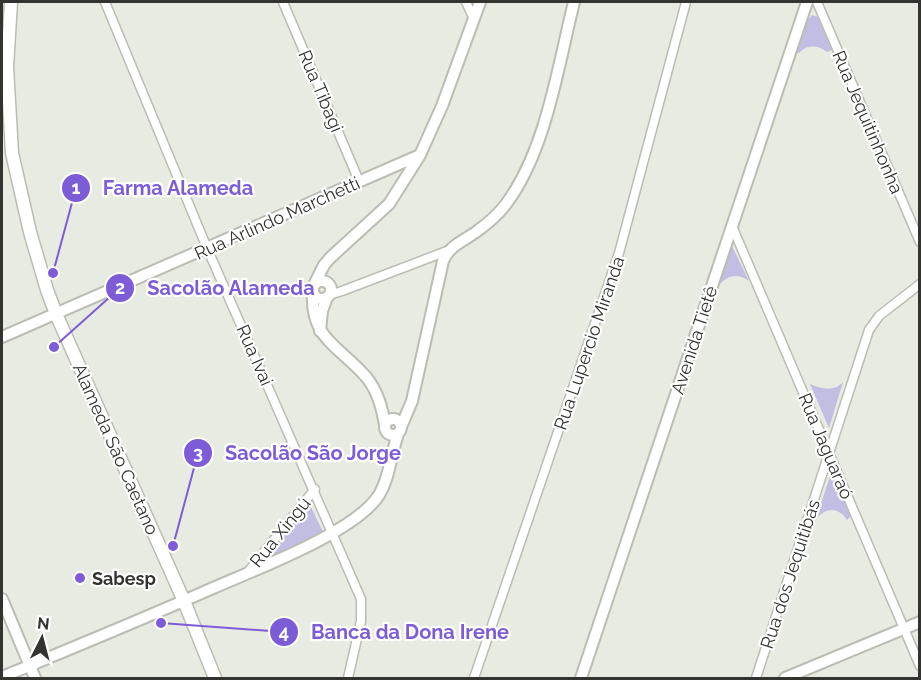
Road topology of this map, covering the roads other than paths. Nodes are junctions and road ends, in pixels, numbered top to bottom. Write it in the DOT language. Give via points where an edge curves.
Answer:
graph roads {
  1 [pos="11,2"];
  2 [pos="105,2"];
  3 [pos="283,2"];
  4 [pos="466,2"];
  5 [pos="480,2"];
  6 [pos="574,2"];
  7 [pos="686,2"];
  8 [pos="807,2"];
  9 [pos="818,2"];
  10 [pos="474,19"];
  11 [pos="420,155"];
  12 [pos="359,181"];
  13 [pos="732,226"];
  14 [pos="920,242"];
  15 [pos="207,248"];
  16 [pos="447,251"];
  17 [pos="330,258"];
  18 [pos="920,284"];
  19 [pos="314,287"];
  20 [pos="329,291"];
  21 [pos="56,314"];
  22 [pos="320,331"];
  23 [pos="2,337"];
  24 [pos="393,426"];
  25 [pos="830,453"];
  26 [pos="315,489"];
  27 [pos="331,534"];
  28 [pos="246,574"];
  29 [pos="2,599"];
  30 [pos="184,601"];
  31 [pos="920,622"];
  32 [pos="904,629"];
  33 [pos="30,666"];
  34 [pos="920,666"];
  35 [pos="2,677"];
  36 [pos="35,678"];
  37 [pos="215,678"];
  38 [pos="348,678"];
  39 [pos="474,678"];
  40 [pos="581,678"];
  41 [pos="756,678"];
  42 [pos="785,678"];
  1 -- 21 [label="main road, Alameda São Caetano" via="7,67 12,153 30,232"];
  2 -- 15 [label="street, Rua Ivai"];
  3 -- 12 [label="street, Rua Tibagi"];
  4 -- 10 [label="street"];
  5 -- 10 [label="street"];
  6 -- 16 [label="street" via="548,107 524,175 505,206 491,220"];
  7 -- 39 [label="street, Rua Lupercio Miranda" via="619,253"];
  8 -- 13 [label="street, Avenida Tietê"];
  9 -- 14 [label="street, Rua Jequitinhonha"];
  10 -- 11 [label="street"];
  11 -- 12 [label="street, Rua Arlindo Marchetti"];
  11 -- 17 [label="street" via="389,204"];
  12 -- 15 [label="street, Rua Arlindo Marchetti"];
  13 -- 25 [label="street, Rua Jaguaraó"];
  13 -- 40 [label="street, Avenida Tietê"];
  15 -- 21 [label="street, Rua Arlindo Marchetti"];
  15 -- 26 [label="street, Rua Ivai"];
  16 -- 20 [label="street" via="347,289"];
  16 -- 24 [label="street, Rua Xingú" via="412,401"];
  17 -- 19 [label="street"];
  17 -- 20 [label="street"];
  18 -- 25 [label="street, Rua dos Jequitibás" via="873,323"];
  19 -- 20 [label="street" via="321,280"];
  19 -- 20 [label="street" via="319,298"];
  19 -- 22 [label="street" via="313,315"];
  20 -- 22 [label="street"];
  21 -- 23 [label="street, Rua Arlindo Marchetti"];
  21 -- 30 [label="main road, Alameda São Caetano"];
  22 -- 24 [label="street" via="366,378"];
  24 -- 27 [label="street, Rua Xingú" via="388,472 380,495"];
  25 -- 32 [label="street, Rua Jaguaraó"];
  25 -- 41 [label="street, Rua dos Jequitibás"];
  26 -- 27 [label="street, Rua Ivai"];
  26 -- 28 [label="street, Rua Xingú"];
  27 -- 28 [label="street, Rua Xingú"];
  27 -- 38 [label="street, Rua Ivai" via="362,599"];
  28 -- 30 [label="street, Rua Xingú"];
  29 -- 33 [label="street"];
  30 -- 33 [label="street, Rua Xingú"];
  30 -- 37 [label="main road, Alameda São Caetano"];
  31 -- 32 [label="street"];
  32 -- 34 [label="street, Rua Jaguaraó"];
  32 -- 42 [label="street"];
  33 -- 35 [label="street, Rua Xingú"];
  33 -- 36 [label="street"];
}
